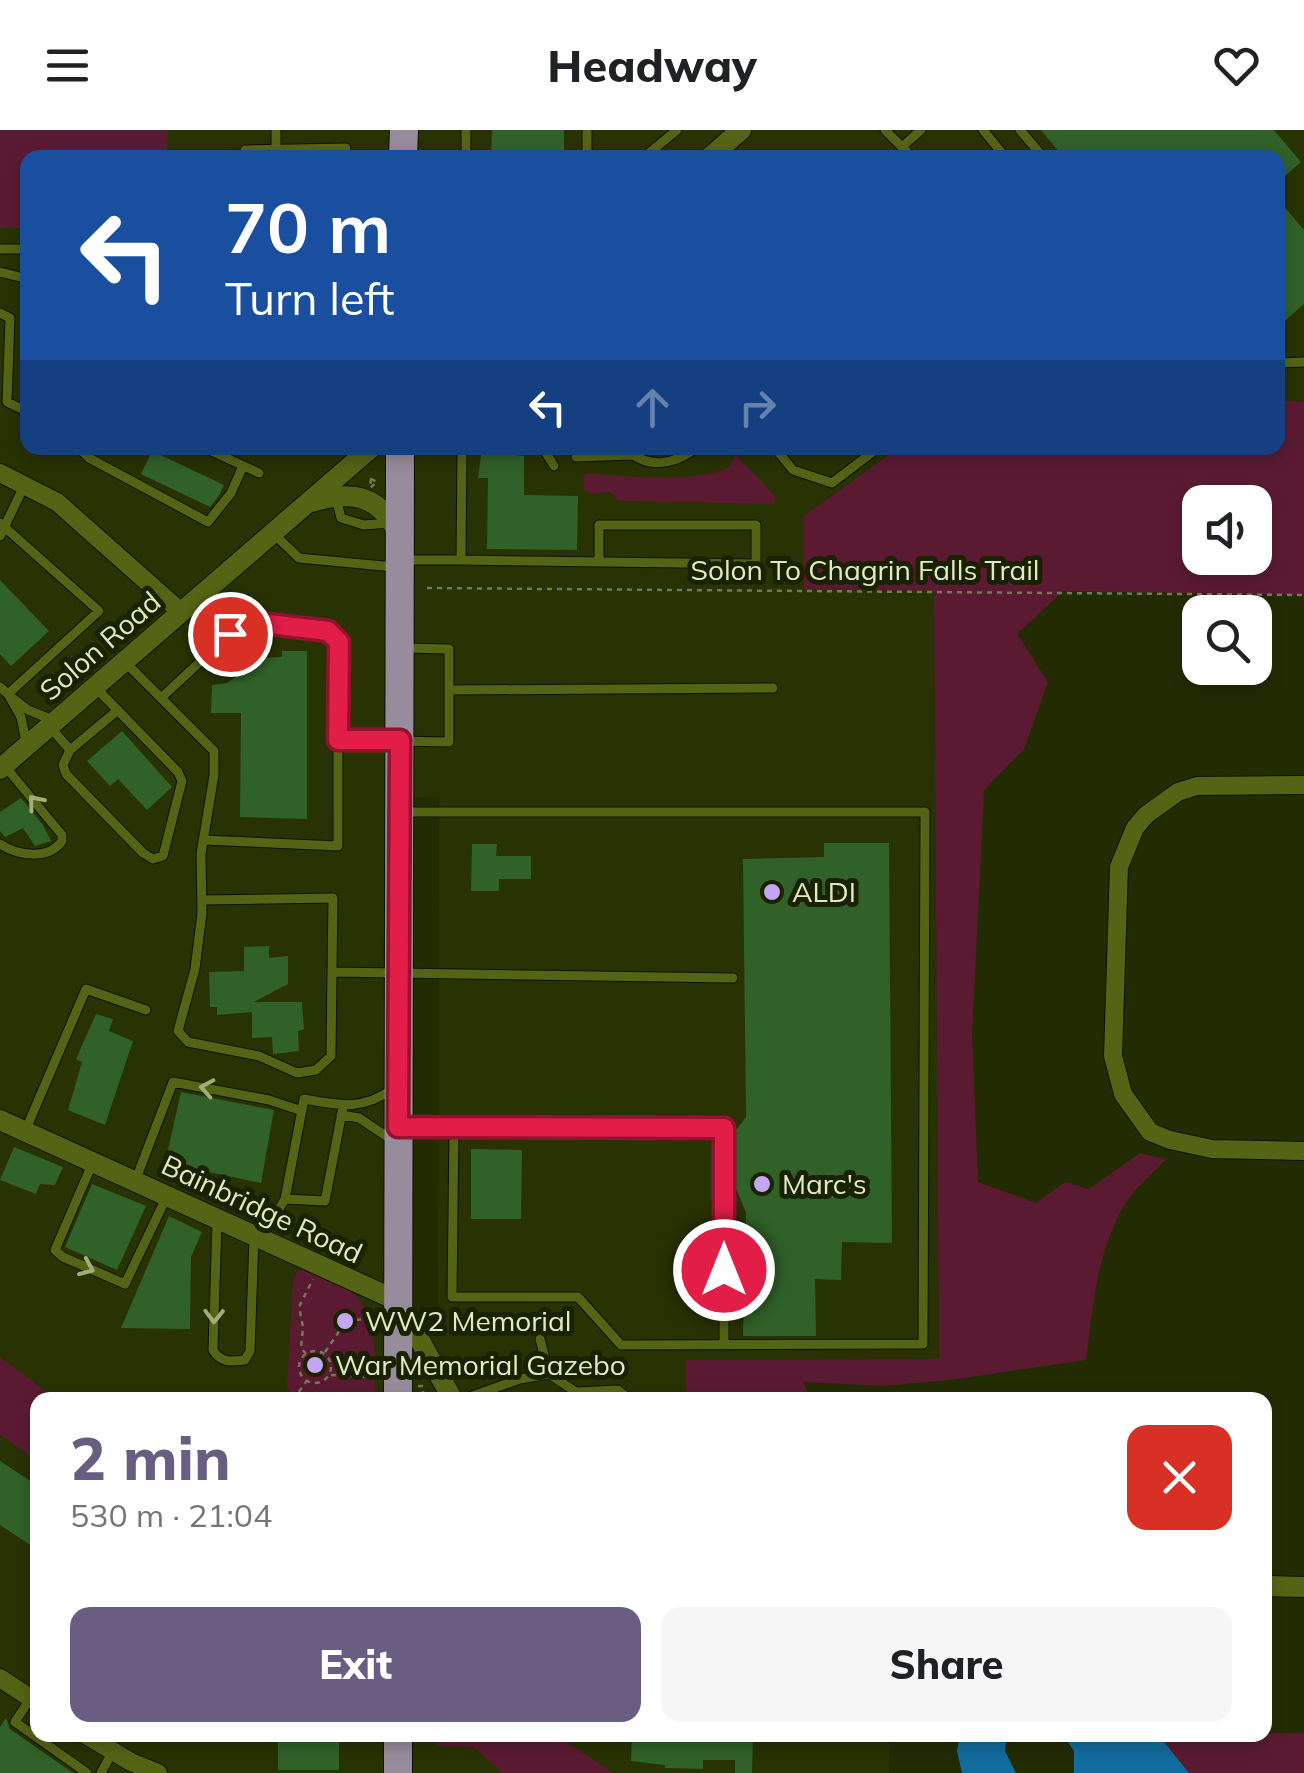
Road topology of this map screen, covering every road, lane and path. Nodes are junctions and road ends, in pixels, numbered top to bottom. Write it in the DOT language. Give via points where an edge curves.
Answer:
graph roads {
  1 [pos="276,130"];
  2 [pos="677,130"];
  3 [pos="741,130"];
  4 [pos="885,130"];
  5 [pos="921,130"];
  6 [pos="983,130"];
  7 [pos="1020,130"];
  8 [pos="903,146"];
  9 [pos="245,150"];
  10 [pos="276,150"];
  11 [pos="346,150"];
  12 [pos="653,150"];
  13 [pos="719,150"];
  14 [pos="906,150"];
  15 [pos="999,150"];
  16 [pos="1037,150"];
  17 [pos="0,314"];
  18 [pos="3,401"];
  19 [pos="86,455"];
  20 [pos="220,455"];
  21 [pos="363,455"];
  22 [pos="400,455"];
  23 [pos="462,455"];
  24 [pos="547,455"];
  25 [pos="594,455"];
  26 [pos="638,455"];
  27 [pos="682,455"];
  28 [pos="781,455"];
  29 [pos="869,455"];
  30 [pos="576,457"];
  31 [pos="244,466"];
  32 [pos="554,466"];
  33 [pos="0,472"];
  34 [pos="259,473"];
  35 [pos="26,484"];
  36 [pos="305,504"];
  37 [pos="2,529"];
  38 [pos="273,532"];
  39 [pos="398,546"];
  40 [pos="461,560"];
  41 [pos="599,562"];
  42 [pos="426,588"];
  43 [pos="1304,595"];
  44 [pos="181,612"];
  45 [pos="400,648"];
  46 [pos="124,661"];
  47 [pos="95,687"];
  48 [pos="773,688"];
  49 [pos="449,690"];
  50 [pos="4,691"];
  51 [pos="161,698"];
  52 [pos="118,710"];
  53 [pos="53,723"];
  54 [pos="338,740"];
  55 [pos="400,740"];
  56 [pos="27,746"];
  57 [pos="70,750"];
  58 [pos="1,768"];
  59 [pos="1304,786"];
  60 [pos="400,812"];
  61 [pos="204,840"];
  62 [pos="0,844"];
  63 [pos="202,900"];
  64 [pos="332,972"];
  65 [pos="399,974"];
  66 [pos="733,978"];
  67 [pos="146,1010"];
  68 [pos="398,1084"];
  69 [pos="302,1111"];
  70 [pos="342,1111"];
  71 [pos="0,1120"];
  72 [pos="454,1127"];
  73 [pos="25,1132"];
  74 [pos="398,1136"];
  75 [pos="1304,1151"];
  76 [pos="93,1162"];
  77 [pos="135,1182"];
  78 [pos="167,1196"];
  79 [pos="285,1200"];
  80 [pos="217,1219"];
  81 [pos="258,1237"];
  82 [pos="313,1278"];
  83 [pos="398,1301"];
  84 [pos="364,1319"];
  85 [pos="354,1320"];
  86 [pos="340,1329"];
  87 [pos="540,1340"];
  88 [pos="724,1344"];
  89 [pos="306,1354"];
  90 [pos="324,1354"];
  91 [pos="330,1374"];
  92 [pos="549,1374"];
  93 [pos="370,1377"];
  94 [pos="307,1381"];
  95 [pos="299,1392"];
  96 [pos="408,1392"];
  97 [pos="449,1392"];
  98 [pos="483,1392"];
  99 [pos="572,1392"];
  100 [pos="1272,1586"];
  101 [pos="1304,1587"];
  102 [pos="0,1678"];
  103 [pos="30,1698"];
  104 [pos="30,1706"];
  105 [pos="30,1732"];
  106 [pos="44,1742"];
  107 [pos="98,1742"];
  108 [pos="398,1742"];
  109 [pos="113,1751"];
  110 [pos="87,1773"];
  111 [pos="101,1773"];
  112 [pos="158,1773"];
  113 [pos="398,1773"];
  1 -- 10 [label="lane"];
  2 -- 12 [label="lane"];
  3 -- 13 [label="street"];
  4 -- 8 [label="lane"];
  5 -- 8 [label="lane"];
  6 -- 15 [label="lane"];
  7 -- 16 [label="lane"];
  8 -- 14 [label="lane"];
  9 -- 10 [label="lane"];
  10 -- 11 [label="lane"];
  17 -- 18 [label="lane" via="10,318"];
  19 -- 31 [label="lane" via="208,522"];
  20 -- 31 [label="lane"];
  21 -- 36 [label="street, Solon Road"];
  22 -- 39 [label="main road"];
  23 -- 40 [label="lane"];
  24 -- 32 [label="lane"];
  25 -- 30 [label="lane"];
  26 -- 27 [label="lane" via="661,465"];
  28 -- 29 [label="lane" via="793,470 832,483"];
  31 -- 34 [label="lane"];
  33 -- 35 [label="street"];
  35 -- 37 [label="lane"];
  35 -- 44 [label="street" via="67,510"];
  36 -- 38 [label="street, Solon Road"];
  36 -- 39 [label="street" via="335,495 377,503"];
  37 -- 50 [label="lane" via="100,611"];
  38 -- 39 [label="lane" via="300,558 368,567"];
  38 -- 44 [label="street, Solon Road"];
  39 -- 40 [label="lane"];
  39 -- 45 [label="main road"];
  40 -- 41 [label="lane"];
  41 -- 41 [label="lane" via="756,564 756,525 599,524"];
  42 -- 43 [label="path, Solon To Chagrin Falls Trail"];
  44 -- 46 [label="street, Solon Road"];
  45 -- 49 [label="lane" via="449,649"];
  45 -- 55 [label="main road"];
  46 -- 47 [label="street, Solon Road"];
  46 -- 51 [label="lane"];
  47 -- 52 [label="lane"];
  47 -- 53 [label="street, Solon Road"];
  48 -- 49 [label="lane"];
  49 -- 55 [label="lane" via="448,742"];
  50 -- 53 [label="lane"];
  50 -- 56 [label="lane"];
  51 -- 54 [label="lane" via="252,622 328,631 339,642"];
  51 -- 61 [label="lane" via="214,752"];
  52 -- 57 [label="lane"];
  52 -- 57 [label="lane" via="182,781 164,856 143,853 66,774"];
  53 -- 56 [label="street, Solon Road"];
  53 -- 57 [label="lane"];
  54 -- 55 [label="lane"];
  54 -- 61 [label="lane" via="338,846"];
  55 -- 60 [label="main road"];
  56 -- 58 [label="street, Solon Road"];
  62 -- 58 [label="lane, one-way" via="30,854 52,851 62,841"];
  59 -- 75 [label="street" via="1220,784 1178,792 1146,815 1119,867 1113,1056 1123,1094 1150,1132 1212,1150"];
  60 -- 65 [label="main road"];
  60 -- 88 [label="lane" via="925,812 924,1344"];
  61 -- 63 [label="lane"];
  63 -- 64 [label="lane" via="332,898"];
  63 -- 64 [label="lane" via="195,968 178,1030 188,1042 259,1056 297,1073 316,1070 331,1056"];
  64 -- 65 [label="lane"];
  65 -- 66 [label="lane"];
  65 -- 68 [label="main road"];
  67 -- 73 [label="lane" via="86,989"];
  68 -- 70 [label="lane" via="374,1103"];
  68 -- 74 [label="main road"];
  69 -- 70 [label="lane" via="304,1099"];
  69 -- 77 [label="lane, one-way" via="172,1082"];
  69 -- 79 [label="lane"];
  70 -- 74 [label="lane"];
  70 -- 79 [label="lane" via="324,1202"];
  71 -- 73 [label="street, Bainbridge Road"];
  72 -- 74 [label="lane"];
  72 -- 88 [label="lane" via="452,1297 578,1298 621,1345"];
  72 -- 88 [label="lane" via="724,1128"];
  73 -- 76 [label="street, Bainbridge Road"];
  74 -- 83 [label="main road"];
  76 -- 77 [label="street, Bainbridge Road"];
  76 -- 78 [label="lane, one-way" via="56,1250 62,1257 125,1284"];
  77 -- 78 [label="street, Bainbridge Road"];
  78 -- 80 [label="street, Bainbridge Road"];
  79 -- 81 [label="lane"];
  80 -- 81 [label="street, Bainbridge Road"];
  80 -- 81 [label="lane, one-way" via="213,1350 229,1362 245,1360 250,1351"];
  81 -- 83 [label="street, Bainbridge Road"];
  82 -- 89 [label="path" via="298,1308"];
  83 -- 96 [label="main road"];
  83 -- 97 [label="street"];
  84 -- 85 [label="path"];
  85 -- 86 [label="path" via="349,1330"];
  85 -- 86 [label="path" via="348,1312 339,1314"];
  86 -- 90 [label="path"];
  87 -- 92 [label="lane"];
  89 -- 90 [label="path"];
  89 -- 94 [label="path" via="299,1365"];
  90 -- 91 [label="path"];
  91 -- 93 [label="path"];
  91 -- 94 [label="path" via="320,1383"];
  92 -- 98 [label="lane"];
  92 -- 99 [label="lane"];
  94 -- 95 [label="path"];
  100 -- 101 [label="street"];
  102 -- 103 [label="street"];
  104 -- 105 [label="lane" via="16,1722"];
  106 -- 110 [label="lane"];
  107 -- 109 [label="street"];
  108 -- 113 [label="main road"];
  109 -- 111 [label="lane"];
  109 -- 112 [label="street"];
}
